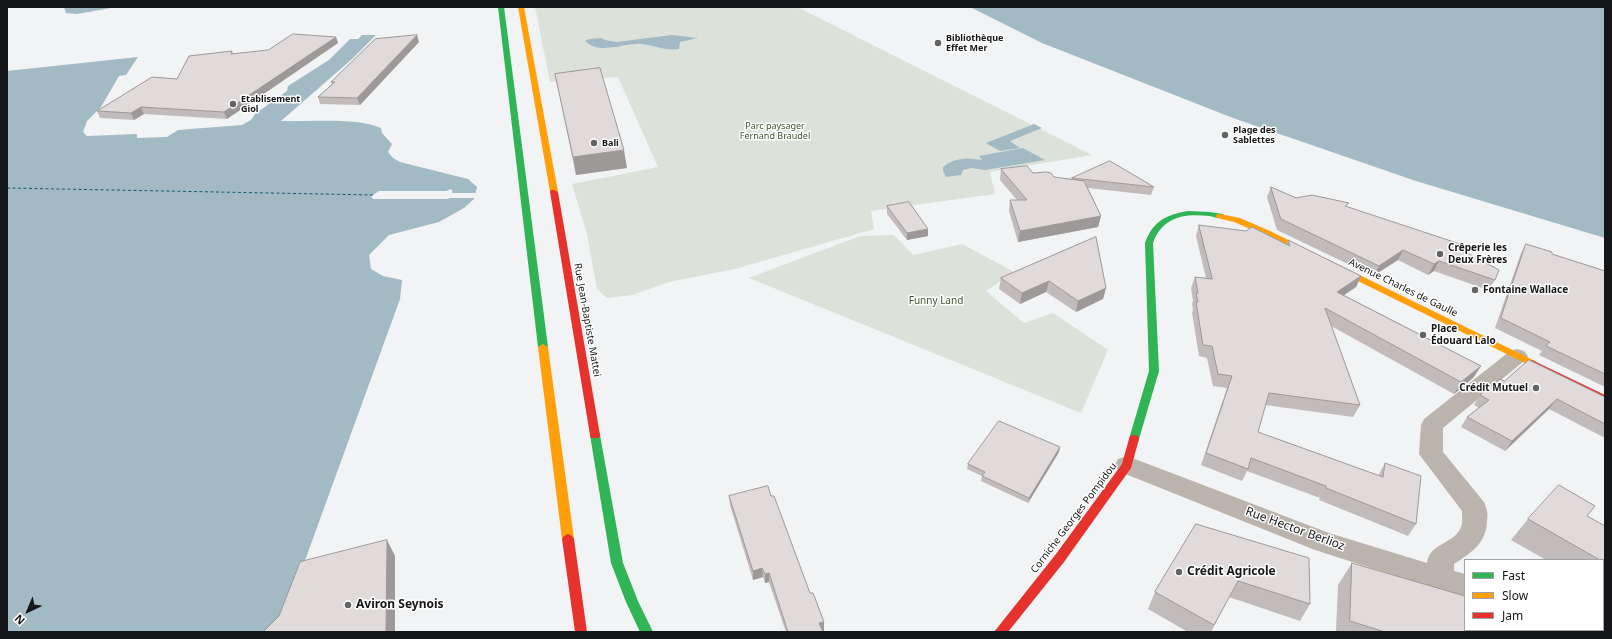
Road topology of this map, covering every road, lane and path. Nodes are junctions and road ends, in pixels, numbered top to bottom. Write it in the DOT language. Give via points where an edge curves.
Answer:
graph roads {
  1 [pos="501,7"];
  2 [pos="521,7"];
  3 [pos="1164,221"];
  4 [pos="1517,356"];
  5 [pos="1605,399"];
  6 [pos="1127,465"];
  7 [pos="1440,578"];
  8 [pos="1464,586"];
  9 [pos="581,632"];
  10 [pos="646,632"];
  11 [pos="1000,632"];
  1 -- 9 [label="main road"];
  2 -- 10 [label="main road, Rue Jean-Baptiste Mattei" via="617,564"];
  3 -- 4 [label="main road, Avenue Charles de Gaulle" via="1175,216 1200,213 1241,222"];
  3 -- 6 [label="main road, Corniche Georges Pompidou" via="1154,228 1149,244 1154,371"];
  4 -- 5 [label="main road, Avenue Charles de Gaulle"];
  4 -- 7 [label="street" via="1432,425 1431,454 1475,509 1474,531 1462,545 1441,559"];
  6 -- 7 [label="street, Rue Hector Berlioz" via="1324,542"];
  6 -- 11 [label="main road, Corniche Georges Pompidou" via="1060,558"];
  7 -- 8 [label="street, Rue Hector Berlioz"];
}
